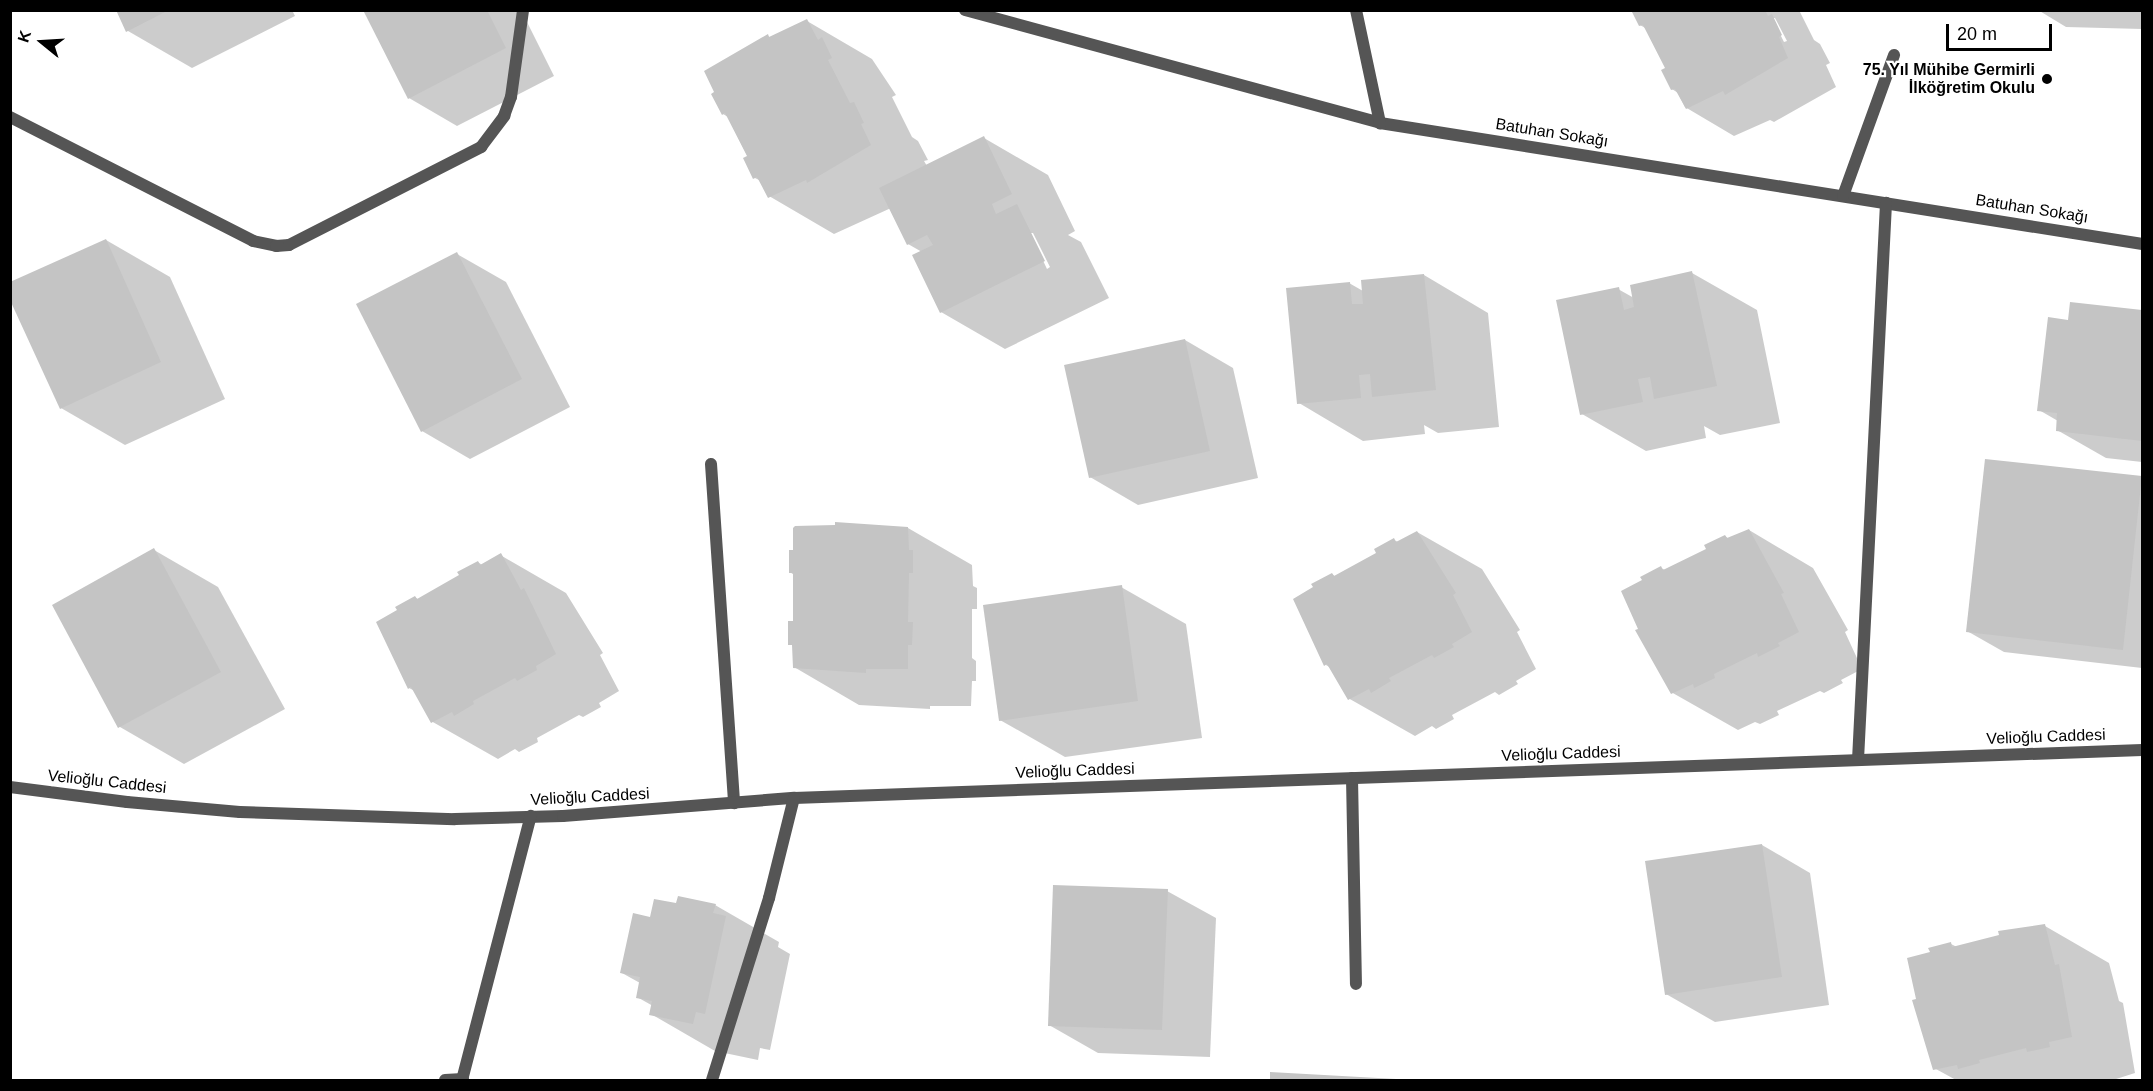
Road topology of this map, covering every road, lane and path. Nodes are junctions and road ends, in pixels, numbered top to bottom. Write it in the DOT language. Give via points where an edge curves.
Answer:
graph roads {
  1 [pos="524,10"];
  2 [pos="965,10"];
  3 [pos="1356,10"];
  4 [pos="1894,55"];
  5 [pos="10,117"];
  6 [pos="1380,123"];
  7 [pos="1843,196"];
  8 [pos="1886,203"];
  9 [pos="2142,244"];
  10 [pos="711,464"];
  11 [pos="2142,750"];
  12 [pos="1858,760"];
  13 [pos="1352,778"];
  14 [pos="10,787"];
  15 [pos="794,798"];
  16 [pos="734,803"];
  17 [pos="531,816"];
  18 [pos="1356,984"];
  19 [pos="445,1080"];
  20 [pos="463,1080"];
  21 [pos="712,1080"];
  1 -- 5 [label="street" via="511,96 504,116 481,147 289,245 253,241"];
  2 -- 6 [label="street, Batuhan Sokağı"];
  3 -- 6 [label="street"];
  4 -- 7 [label="street"];
  6 -- 7 [label="street, Batuhan Sokağı"];
  7 -- 8 [label="street, Batuhan Sokağı"];
  8 -- 9 [label="street, Batuhan Sokağı"];
  8 -- 12 [label="street"];
  10 -- 16 [label="street"];
  11 -- 12 [label="street, Velioğlu Caddesi"];
  12 -- 13 [label="street, Velioğlu Caddesi"];
  13 -- 15 [label="street, Velioğlu Caddesi"];
  13 -- 18 [label="street"];
  14 -- 17 [label="street, Velioğlu Caddesi" via="240,812 347,817"];
  15 -- 16 [label="street, Velioğlu Caddesi"];
  15 -- 21 [label="street" via="769,898"];
  16 -- 17 [label="street, Velioğlu Caddesi"];
  17 -- 20 [label="street"];
  19 -- 20 [label="street"];
}
